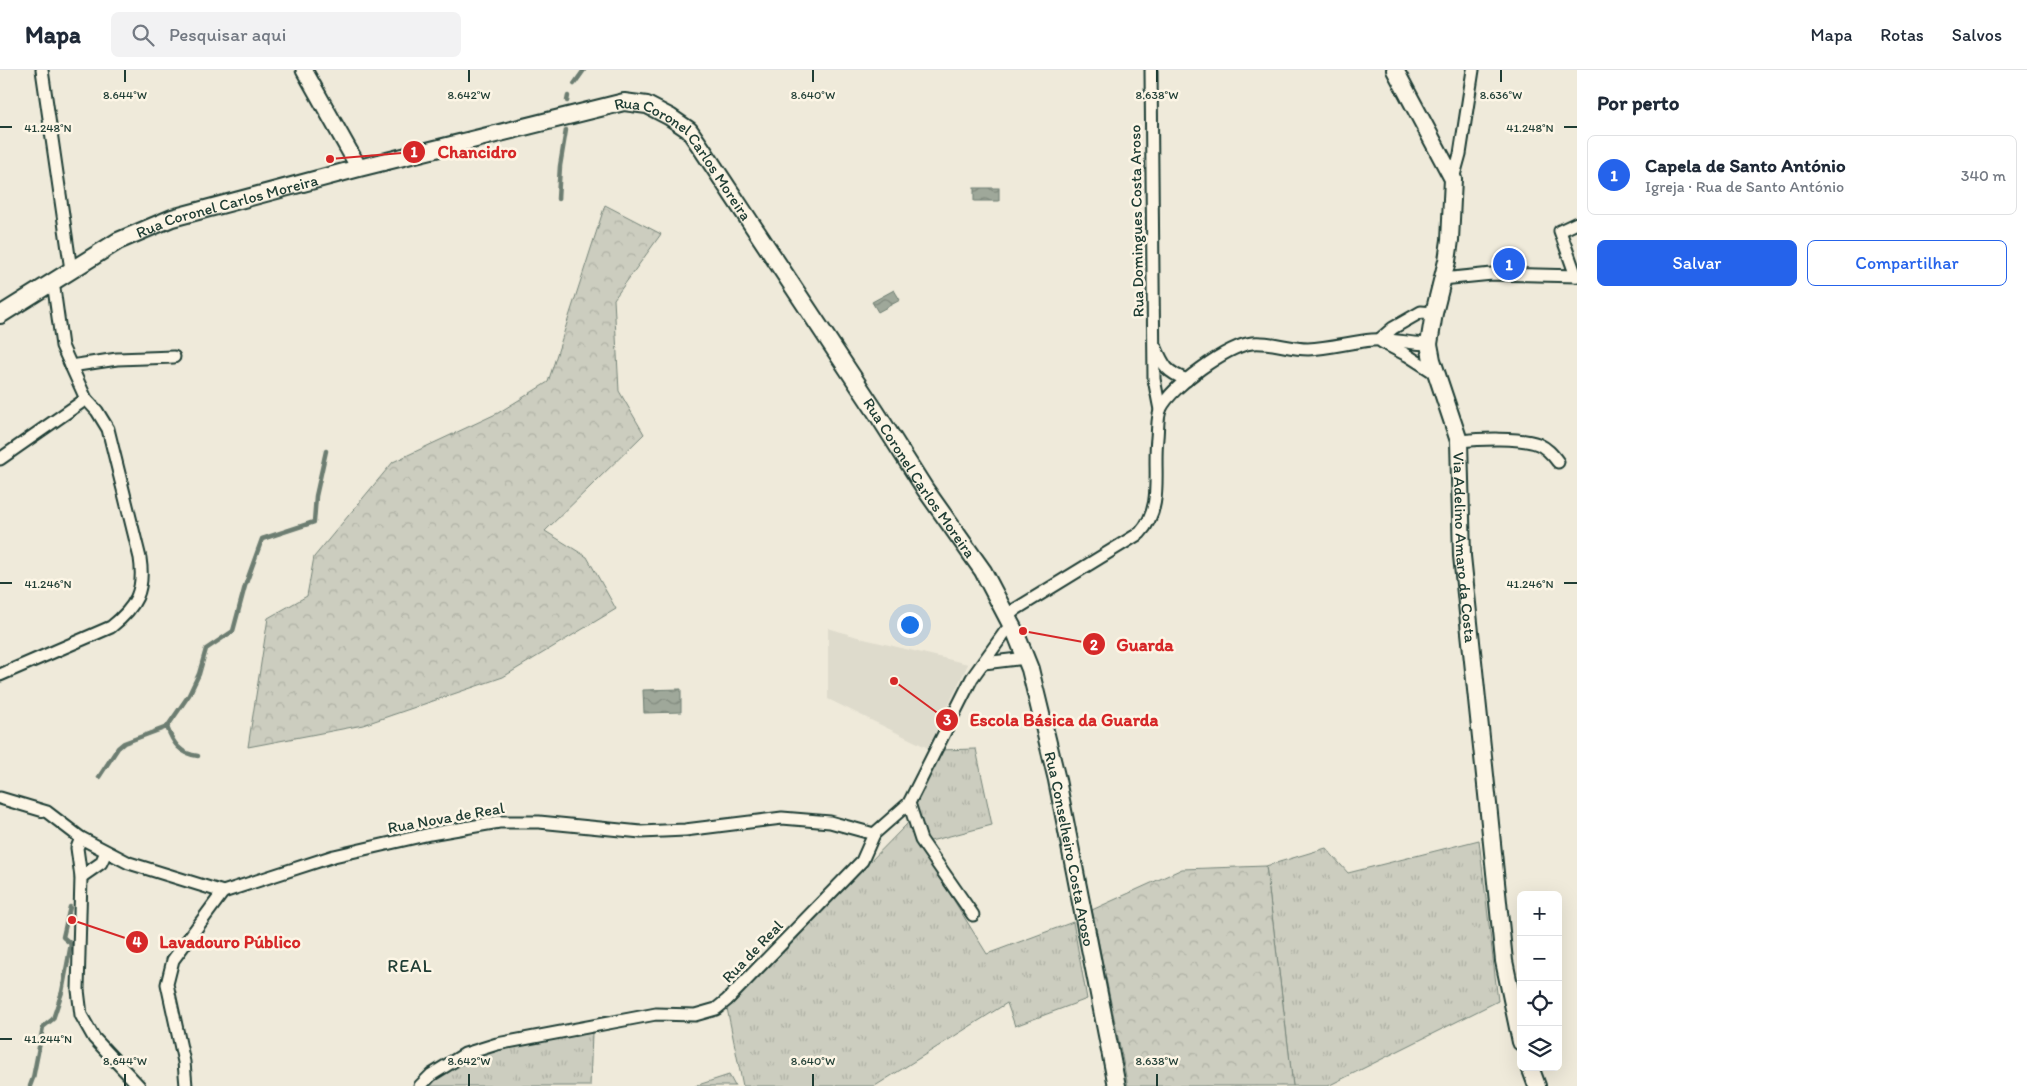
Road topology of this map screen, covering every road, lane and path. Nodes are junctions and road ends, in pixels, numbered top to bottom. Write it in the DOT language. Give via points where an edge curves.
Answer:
graph roads {
  1 [pos="42,70"];
  2 [pos="304,70"];
  3 [pos="1151,70"];
  4 [pos="1395,70"];
  5 [pos="1473,70"];
  6 [pos="359,168"];
  7 [pos="1453,179"];
  8 [pos="1577,224"];
  9 [pos="71,270"];
  10 [pos="1577,276"];
  11 [pos="1442,278"];
  12 [pos="53,281"];
  13 [pos="1434,313"];
  14 [pos="0,315"];
  15 [pos="1379,340"];
  16 [pos="1154,342"];
  17 [pos="1430,344"];
  18 [pos="174,357"];
  19 [pos="71,366"];
  20 [pos="1438,375"];
  21 [pos="1187,380"];
  22 [pos="86,399"];
  23 [pos="1160,410"];
  24 [pos="1459,442"];
  25 [pos="0,459"];
  26 [pos="1558,462"];
  27 [pos="1010,621"];
  28 [pos="1026,658"];
  29 [pos="984,662"];
  30 [pos="0,675"];
  31 [pos="0,798"];
  32 [pos="909,803"];
  33 [pos="874,834"];
  34 [pos="81,838"];
  35 [pos="106,852"];
  36 [pos="81,877"];
  37 [pos="224,892"];
  38 [pos="973,915"];
  39 [pos="1518,1026"];
  40 [pos="1531,1071"];
  41 [pos="139,1086"];
  42 [pos="186,1086"];
  43 [pos="420,1086"];
  44 [pos="1117,1086"];
  45 [pos="1537,1086"];
  1 -- 9 [label="street"];
  2 -- 6 [label="street"];
  3 -- 16 [label="street, Rua Domingues Costa Aroso"];
  4 -- 7 [label="main road"];
  5 -- 7 [label="street"];
  6 -- 9 [label="main road, Rua Coronel Carlos Moreira" via="172,218 118,241"];
  6 -- 27 [label="main road, Rua Coronel Carlos Moreira" via="624,102 647,105 689,130 924,489 983,571"];
  7 -- 11 [label="main road, Via Adelino Amaro da Costa" via="1450,240"];
  8 -- 10 [label="street" via="1560,231"];
  9 -- 12 [label="main road, Rua Coronel Carlos Moreira"];
  10 -- 11 [label="street" via="1492,274"];
  11 -- 13 [label="main road, Via Adelino Amaro da Costa"];
  12 -- 14 [label="main road, Rua Coronel Carlos Moreira"];
  12 -- 19 [label="street" via="62,346"];
  13 -- 15 [label="street" via="1421,312"];
  13 -- 17 [label="main road, Via Adelino Amaro da Costa"];
  15 -- 17 [label="street"];
  15 -- 20 [label="street"];
  15 -- 21 [label="street" via="1305,349 1242,344"];
  16 -- 21 [label="street, Rua Domingues Costa Aroso" via="1164,366"];
  16 -- 23 [label="street, Rua Domingues Costa Aroso" via="1154,379"];
  17 -- 20 [label="main road, Via Adelino Amaro da Costa"];
  18 -- 19 [label="street" via="117,358"];
  19 -- 22 [label="street"];
  20 -- 24 [label="main road, Via Adelino Amaro da Costa"];
  21 -- 23 [label="street" via="1170,394"];
  22 -- 25 [label="street"];
  22 -- 30 [label="street" via="108,429 114,450 140,558 140,589 135,603 111,627"];
  23 -- 27 [label="street, Rua de Real" via="1154,511 1148,525"];
  24 -- 26 [label="street" via="1480,438 1537,444"];
  24 -- 39 [label="main road, Via Adelino Amaro da Costa" via="1462,556 1504,961"];
  27 -- 28 [label="main road, Rua Conselheiro Costa Aroso"];
  27 -- 29 [label="street, Rua de Real"];
  28 -- 29 [label="street"];
  28 -- 44 [label="main road, Rua Conselheiro Costa Aroso" via="1057,780"];
  29 -- 32 [label="street, Rua de Real" via="972,678"];
  31 -- 34 [label="street" via="47,812"];
  32 -- 33 [label="street, Rua de Real"];
  32 -- 38 [label="street" via="921,840"];
  33 -- 37 [label="street, Rua Nova de Real" via="830,822 782,818 640,832 539,822 499,822 334,856"];
  33 -- 43 [label="street, Rua de Real" via="862,861 716,1009 695,1015 656,1014 497,1044 465,1054 431,1074"];
  34 -- 35 [label="street"];
  34 -- 36 [label="street" via="77,848"];
  35 -- 36 [label="street" via="101,863"];
  35 -- 37 [label="street" via="129,863"];
  36 -- 41 [label="street" via="78,990 81,1015 94,1038"];
  37 -- 42 [label="street" via="173,960 167,984"];
  40 -- 45 [label="main road"];
}
